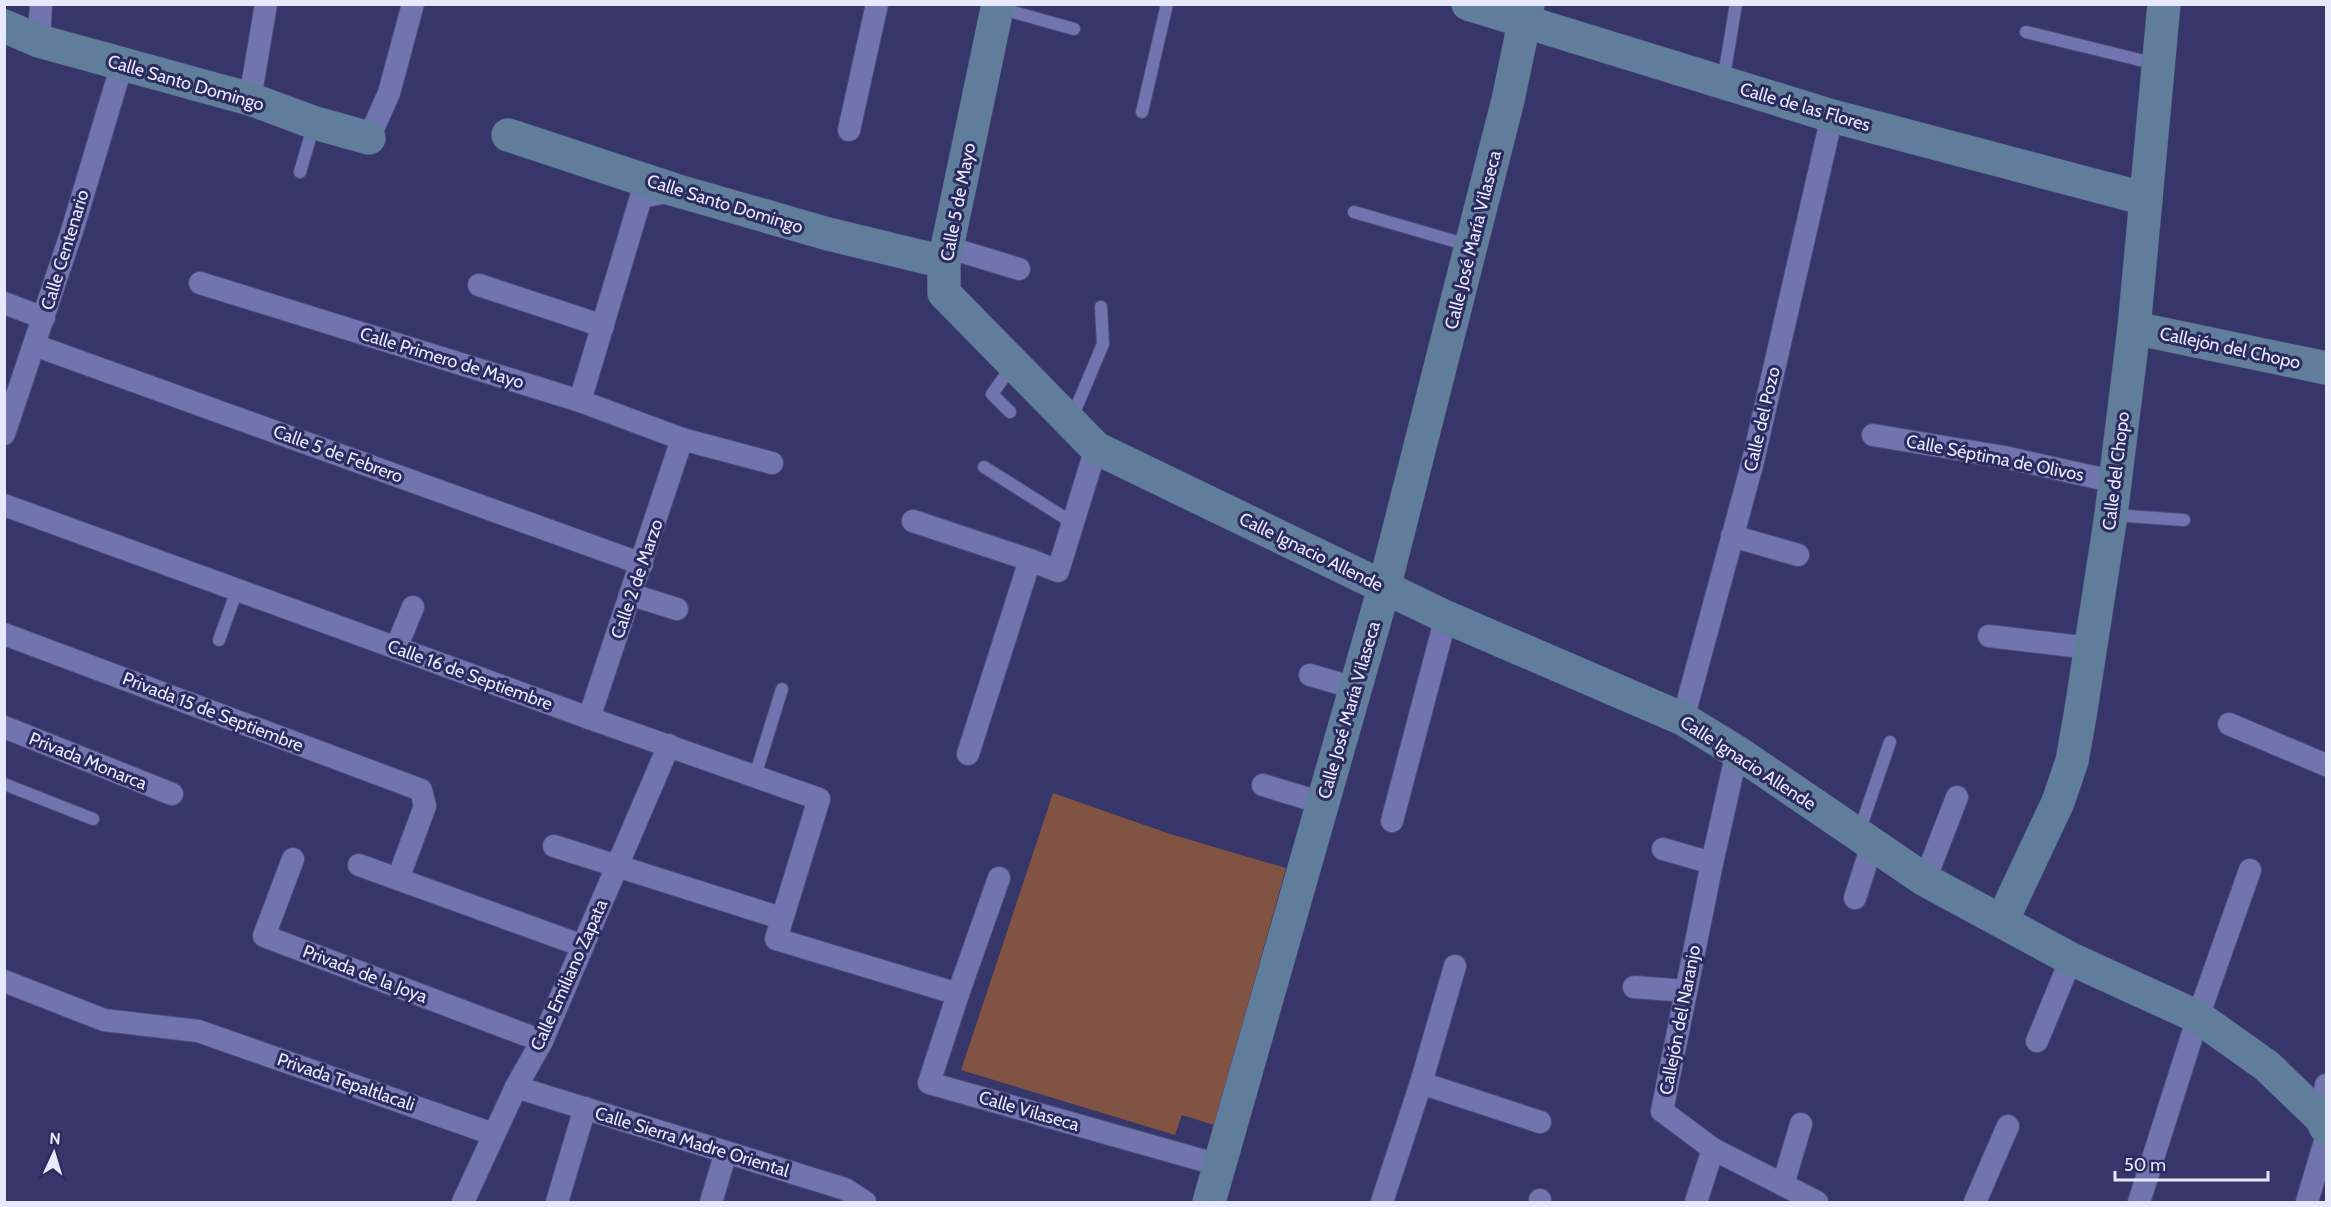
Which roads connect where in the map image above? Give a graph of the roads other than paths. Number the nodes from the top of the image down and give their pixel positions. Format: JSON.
{"nodes":[{"id":1,"x":41,"y":4,"type":"edge"},
{"id":2,"x":266,"y":4,"type":"edge"},
{"id":3,"x":413,"y":4,"type":"edge"},
{"id":4,"x":877,"y":4,"type":"edge"},
{"id":5,"x":1167,"y":4,"type":"edge"},
{"id":6,"x":1468,"y":4,"type":"edge"},
{"id":7,"x":1736,"y":4,"type":"edge"},
{"id":8,"x":2164,"y":4,"type":"edge"},
{"id":9,"x":998,"y":6,"type":"edge"},
{"id":10,"x":1526,"y":13,"type":"edge"},
{"id":11,"x":4,"y":26,"type":"edge"},
{"id":12,"x":1074,"y":29,"type":"dead end"},
{"id":13,"x":2026,"y":32,"type":"dead end"},
{"id":14,"x":39,"y":41,"type":"junction"},
{"id":15,"x":122,"y":64,"type":"junction"},
{"id":16,"x":2157,"y":64,"type":"junction"},
{"id":17,"x":1723,"y":83,"type":"junction"},
{"id":18,"x":250,"y":99,"type":"junction"},
{"id":19,"x":1142,"y":112,"type":"dead end"},
{"id":20,"x":1832,"y":116,"type":"junction"},
{"id":21,"x":315,"y":123,"type":"junction"},
{"id":22,"x":849,"y":130,"type":"dead end"},
{"id":23,"x":508,"y":135,"type":"dead end"},
{"id":24,"x":369,"y":138,"type":"joint"},
{"id":25,"x":300,"y":172,"type":"dead end"},
{"id":26,"x":675,"y":190,"type":"junction"},
{"id":27,"x":2146,"y":199,"type":"junction"},
{"id":28,"x":1354,"y":212,"type":"dead end"},
{"id":29,"x":1471,"y":246,"type":"junction"},
{"id":30,"x":946,"y":255,"type":"junction"},
{"id":31,"x":1019,"y":269,"type":"dead end"},
{"id":32,"x":200,"y":283,"type":"dead end"},
{"id":33,"x":479,"y":285,"type":"dead end"},
{"id":34,"x":4,"y":303,"type":"edge"},
{"id":35,"x":1101,"y":307,"type":"dead end"},
{"id":36,"x":44,"y":318,"type":"junction"},
{"id":37,"x":603,"y":326,"type":"junction"},
{"id":38,"x":2134,"y":328,"type":"junction"},
{"id":39,"x":34,"y":345,"type":"junction"},
{"id":40,"x":1014,"y":364,"type":"junction"},
{"id":41,"x":2326,"y":368,"type":"edge"},
{"id":42,"x":580,"y":400,"type":"junction"},
{"id":43,"x":1011,"y":412,"type":"dead end"},
{"id":44,"x":1070,"y":422,"type":"junction"},
{"id":45,"x":4,"y":434,"type":"edge"},
{"id":46,"x":1873,"y":435,"type":"dead end"},
{"id":47,"x":682,"y":439,"type":"junction"},
{"id":48,"x":1096,"y":447,"type":"junction"},
{"id":49,"x":772,"y":463,"type":"dead end"},
{"id":50,"x":984,"y":467,"type":"dead end"},
{"id":51,"x":2116,"y":482,"type":"junction"},
{"id":52,"x":4,"y":505,"type":"edge"},
{"id":53,"x":2111,"y":515,"type":"junction"},
{"id":54,"x":2184,"y":520,"type":"dead end"},
{"id":55,"x":914,"y":521,"type":"dead end"},
{"id":56,"x":1073,"y":523,"type":"junction"},
{"id":57,"x":1732,"y":536,"type":"junction"},
{"id":58,"x":1798,"y":555,"type":"dead end"},
{"id":59,"x":1030,"y":560,"type":"junction"},
{"id":60,"x":642,"y":564,"type":"junction"},
{"id":61,"x":1384,"y":588,"type":"junction"},
{"id":62,"x":237,"y":590,"type":"junction"},
{"id":63,"x":632,"y":595,"type":"junction"},
{"id":64,"x":412,"y":607,"type":"dead end"},
{"id":65,"x":677,"y":609,"type":"dead end"},
{"id":66,"x":1446,"y":617,"type":"junction"},
{"id":67,"x":4,"y":634,"type":"edge"},
{"id":68,"x":1989,"y":636,"type":"dead end"},
{"id":69,"x":219,"y":640,"type":"dead end"},
{"id":70,"x":396,"y":648,"type":"junction"},
{"id":71,"x":2090,"y":648,"type":"junction"},
{"id":72,"x":1310,"y":675,"type":"dead end"},
{"id":73,"x":1355,"y":688,"type":"junction"},
{"id":74,"x":782,"y":689,"type":"dead end"},
{"id":75,"x":589,"y":718,"type":"junction"},
{"id":76,"x":1683,"y":719,"type":"junction"},
{"id":77,"x":2229,"y":724,"type":"dead end"},
{"id":78,"x":4,"y":727,"type":"edge"},
{"id":79,"x":1890,"y":742,"type":"dead end"},
{"id":80,"x":669,"y":745,"type":"junction"},
{"id":81,"x":1737,"y":752,"type":"junction"},
{"id":82,"x":968,"y":754,"type":"dead end"},
{"id":83,"x":2326,"y":765,"type":"edge"},
{"id":84,"x":755,"y":776,"type":"junction"},
{"id":85,"x":4,"y":784,"type":"edge"},
{"id":86,"x":1263,"y":785,"type":"dead end"},
{"id":87,"x":172,"y":794,"type":"dead end"},
{"id":88,"x":1958,"y":797,"type":"dead end"},
{"id":89,"x":1323,"y":803,"type":"junction"},
{"id":90,"x":93,"y":819,"type":"dead end"},
{"id":91,"x":1392,"y":821,"type":"dead end"},
{"id":92,"x":1865,"y":841,"type":"junction"},
{"id":93,"x":554,"y":846,"type":"dead end"},
{"id":94,"x":1664,"y":849,"type":"dead end"},
{"id":95,"x":293,"y":858,"type":"dead end"},
{"id":96,"x":1712,"y":863,"type":"junction"},
{"id":97,"x":359,"y":865,"type":"dead end"},
{"id":98,"x":617,"y":865,"type":"junction"},
{"id":99,"x":2250,"y":870,"type":"dead end"},
{"id":100,"x":999,"y":878,"type":"dead end"},
{"id":101,"x":398,"y":879,"type":"junction"},
{"id":102,"x":1925,"y":880,"type":"junction"},
{"id":103,"x":1855,"y":898,"type":"dead end"},
{"id":104,"x":781,"y":918,"type":"junction"},
{"id":105,"x":2002,"y":921,"type":"junction"},
{"id":106,"x":583,"y":946,"type":"junction"},
{"id":107,"x":2071,"y":959,"type":"junction"},
{"id":108,"x":1455,"y":966,"type":"dead end"},
{"id":109,"x":4,"y":981,"type":"edge"},
{"id":110,"x":1634,"y":987,"type":"dead end"},
{"id":111,"x":1686,"y":991,"type":"junction"},
{"id":112,"x":958,"y":994,"type":"junction"},
{"id":113,"x":2198,"y":1017,"type":"junction"},
{"id":114,"x":542,"y":1041,"type":"junction"},
{"id":115,"x":2037,"y":1041,"type":"dead end"},
{"id":116,"x":1421,"y":1083,"type":"junction"},
{"id":117,"x":2326,"y":1085,"type":"edge"},
{"id":118,"x":516,"y":1087,"type":"junction"},
{"id":119,"x":585,"y":1108,"type":"junction"},
{"id":120,"x":1540,"y":1122,"type":"dead end"},
{"id":121,"x":1801,"y":1124,"type":"dead end"},
{"id":122,"x":2008,"y":1126,"type":"dead end"},
{"id":123,"x":2325,"y":1128,"type":"edge"},
{"id":124,"x":493,"y":1134,"type":"junction"},
{"id":125,"x":1713,"y":1149,"type":"junction"},
{"id":126,"x":726,"y":1152,"type":"junction"},
{"id":127,"x":1219,"y":1165,"type":"junction"},
{"id":128,"x":1783,"y":1185,"type":"junction"},
{"id":129,"x":464,"y":1203,"type":"edge"},
{"id":130,"x":557,"y":1203,"type":"edge"},
{"id":131,"x":711,"y":1203,"type":"edge"},
{"id":132,"x":865,"y":1203,"type":"edge"},
{"id":133,"x":1209,"y":1203,"type":"edge"},
{"id":134,"x":1382,"y":1203,"type":"edge"},
{"id":135,"x":1696,"y":1203,"type":"edge"},
{"id":136,"x":1817,"y":1203,"type":"edge"},
{"id":137,"x":1975,"y":1203,"type":"edge"},
{"id":138,"x":2139,"y":1203,"type":"edge"},
{"id":139,"x":2307,"y":1203,"type":"edge"}],
"edges":[{"from":1,"to":14,"type":"street"},
{"from":2,"to":18,"type":"street"},
{"from":3,"to":24,"type":"street"},
{"from":4,"to":22,"type":"street"},
{"from":5,"to":19,"type":"lane"},
{"from":6,"to":10,"type":"street","name":"Calle de las Flores"},
{"from":7,"to":17,"type":"lane"},
{"from":8,"to":16,"type":"street","name":"Calle del Chopo"},
{"from":9,"to":12,"type":"lane"},
{"from":9,"to":30,"type":"street","name":"Calle 5 de Mayo"},
{"from":10,"to":17,"type":"street","name":"Calle de las Flores"},
{"from":10,"to":29,"type":"street","name":"Calle José María Vilaseca"},
{"from":11,"to":14,"type":"street","name":"Calle Santo Domingo"},
{"from":13,"to":16,"type":"lane"},
{"from":14,"to":15,"type":"street","name":"Calle Santo Domingo"},
{"from":15,"to":18,"type":"street","name":"Calle Santo Domingo"},
{"from":15,"to":36,"type":"street","name":"Calle Centenario"},
{"from":16,"to":27,"type":"street","name":"Calle del Chopo"},
{"from":17,"to":20,"type":"street","name":"Calle de las Flores"},
{"from":18,"to":21,"type":"street","name":"Calle Santo Domingo"},
{"from":20,"to":27,"type":"street","name":"Calle de las Flores"},
{"from":20,"to":57,"type":"street","name":"Calle del Pozo"},
{"from":21,"to":24,"type":"street","name":"Calle Santo Domingo"},
{"from":21,"to":25,"type":"lane"},
{"from":23,"to":26,"type":"street","name":"Calle Santo Domingo"},
{"from":26,"to":30,"type":"street","name":"Calle Santo Domingo"},
{"from":26,"to":37,"type":"street"},
{"from":27,"to":38,"type":"street","name":"Calle del Chopo"},
{"from":28,"to":29,"type":"lane"},
{"from":29,"to":61,"type":"street","name":"Calle José María Vilaseca"},
{"from":30,"to":31,"type":"street"},
{"from":30,"to":40,"type":"street","name":"Calle 5 de Mayo"},
{"from":32,"to":42,"type":"street","name":"Calle Primero de Mayo"},
{"from":33,"to":37,"type":"street"},
{"from":34,"to":36,"type":"street"},
{"from":35,"to":44,"type":"lane"},
{"from":36,"to":39,"type":"street","name":"Calle Centenario"},
{"from":37,"to":42,"type":"street"},
{"from":38,"to":41,"type":"street","name":"Callejón del Chopo"},
{"from":38,"to":51,"type":"street","name":"Calle del Chopo"},
{"from":39,"to":45,"type":"street","name":"Calle Centenario"},
{"from":39,"to":60,"type":"street","name":"Calle 5 de Febrero"},
{"from":40,"to":43,"type":"lane"},
{"from":40,"to":44,"type":"street","name":"Calle 5 de Mayo"},
{"from":42,"to":47,"type":"street","name":"Calle Primero de Mayo"},
{"from":44,"to":48,"type":"street","name":"Calle 5 de Mayo"},
{"from":46,"to":51,"type":"street","name":"Calle Séptima de Olivos"},
{"from":47,"to":49,"type":"street","name":"Calle Primero de Mayo"},
{"from":47,"to":60,"type":"street","name":"Calle 2 de Marzo"},
{"from":48,"to":56,"type":"street"},
{"from":48,"to":61,"type":"street","name":"Calle Ignacio Allende"},
{"from":50,"to":56,"type":"lane"},
{"from":51,"to":53,"type":"street","name":"Calle del Chopo"},
{"from":52,"to":62,"type":"street","name":"Calle 16 de Septiembre"},
{"from":53,"to":54,"type":"lane"},
{"from":53,"to":71,"type":"street","name":"Calle del Chopo"},
{"from":55,"to":59,"type":"street"},
{"from":56,"to":59,"type":"street"},
{"from":57,"to":58,"type":"street"},
{"from":57,"to":76,"type":"street","name":"Calle del Pozo"},
{"from":59,"to":82,"type":"street"},
{"from":60,"to":63,"type":"street","name":"Calle 2 de Marzo"},
{"from":61,"to":66,"type":"street","name":"Calle Ignacio Allende"},
{"from":61,"to":73,"type":"street","name":"Calle José María Vilaseca"},
{"from":62,"to":69,"type":"lane"},
{"from":62,"to":70,"type":"street","name":"Calle 16 de Septiembre"},
{"from":63,"to":65,"type":"street"},
{"from":63,"to":75,"type":"street","name":"Calle 2 de Marzo"},
{"from":64,"to":70,"type":"street"},
{"from":66,"to":76,"type":"street","name":"Calle Ignacio Allende"},
{"from":66,"to":91,"type":"street"},
{"from":67,"to":101,"type":"street","name":"Privada 15 de Septiembre"},
{"from":68,"to":71,"type":"street"},
{"from":70,"to":75,"type":"street","name":"Calle 16 de Septiembre"},
{"from":71,"to":105,"type":"street","name":"Calle del Chopo"},
{"from":72,"to":73,"type":"street"},
{"from":73,"to":89,"type":"street","name":"Calle José María Vilaseca"},
{"from":74,"to":84,"type":"lane"},
{"from":75,"to":80,"type":"street","name":"Calle 16 de Septiembre"},
{"from":76,"to":81,"type":"street","name":"Calle Ignacio Allende"},
{"from":77,"to":83,"type":"street"},
{"from":78,"to":87,"type":"street","name":"Privada Monarca"},
{"from":79,"to":92,"type":"lane"},
{"from":80,"to":84,"type":"street","name":"Calle 16 de Septiembre"},
{"from":80,"to":98,"type":"street","name":"Calle Emiliano Zapata"},
{"from":81,"to":92,"type":"street","name":"Calle Ignacio Allende"},
{"from":81,"to":96,"type":"street","name":"Callejón del Naranjo"},
{"from":84,"to":104,"type":"street","name":"Calle 16 de Septiembre"},
{"from":85,"to":90,"type":"lane"},
{"from":86,"to":89,"type":"street"},
{"from":88,"to":102,"type":"street"},
{"from":89,"to":127,"type":"street","name":"Calle José María Vilaseca"},
{"from":92,"to":102,"type":"street","name":"Calle Ignacio Allende"},
{"from":92,"to":103,"type":"street"},
{"from":93,"to":98,"type":"street"},
{"from":94,"to":96,"type":"street"},
{"from":95,"to":114,"type":"street","name":"Privada de la Joya"},
{"from":96,"to":111,"type":"street","name":"Callejón del Naranjo"},
{"from":97,"to":101,"type":"street"},
{"from":98,"to":104,"type":"street"},
{"from":98,"to":106,"type":"street","name":"Calle Emiliano Zapata"},
{"from":99,"to":113,"type":"street"},
{"from":100,"to":112,"type":"street","name":"Calle Vilaseca"},
{"from":101,"to":106,"type":"street"},
{"from":102,"to":105,"type":"street","name":"Calle Ignacio Allende"},
{"from":104,"to":112,"type":"street"},
{"from":105,"to":107,"type":"street","name":"Calle Ignacio Allende"},
{"from":106,"to":114,"type":"street","name":"Calle Emiliano Zapata"},
{"from":107,"to":113,"type":"street","name":"Calle Ignacio Allende"},
{"from":107,"to":115,"type":"street"},
{"from":108,"to":116,"type":"street"},
{"from":109,"to":124,"type":"street","name":"Privada Tepaltlacali"},
{"from":110,"to":111,"type":"street"},
{"from":111,"to":125,"type":"street","name":"Callejón del Naranjo"},
{"from":112,"to":127,"type":"street","name":"Calle Vilaseca"},
{"from":113,"to":123,"type":"street","name":"Calle Ignacio Allende"},
{"from":113,"to":138,"type":"street"},
{"from":114,"to":118,"type":"street","name":"Calle Emiliano Zapata"},
{"from":116,"to":120,"type":"street"},
{"from":116,"to":134,"type":"street"},
{"from":117,"to":123,"type":"street"},
{"from":118,"to":119,"type":"street","name":"Calle Sierra Madre Oriental"},
{"from":118,"to":124,"type":"street","name":"Calle Emiliano Zapata"},
{"from":119,"to":126,"type":"street","name":"Calle Sierra Madre Oriental"},
{"from":119,"to":130,"type":"street"},
{"from":121,"to":128,"type":"street"},
{"from":122,"to":137,"type":"street"},
{"from":123,"to":139,"type":"street"},
{"from":124,"to":129,"type":"street","name":"Calle Emiliano Zapata"},
{"from":125,"to":128,"type":"street","name":"Callejón del Naranjo"},
{"from":125,"to":135,"type":"street"},
{"from":126,"to":131,"type":"street"},
{"from":126,"to":132,"type":"street","name":"Calle Sierra Madre Oriental"},
{"from":127,"to":133,"type":"street","name":"Calle José María Vilaseca"},
{"from":128,"to":136,"type":"street","name":"Callejón del Naranjo"}]}
